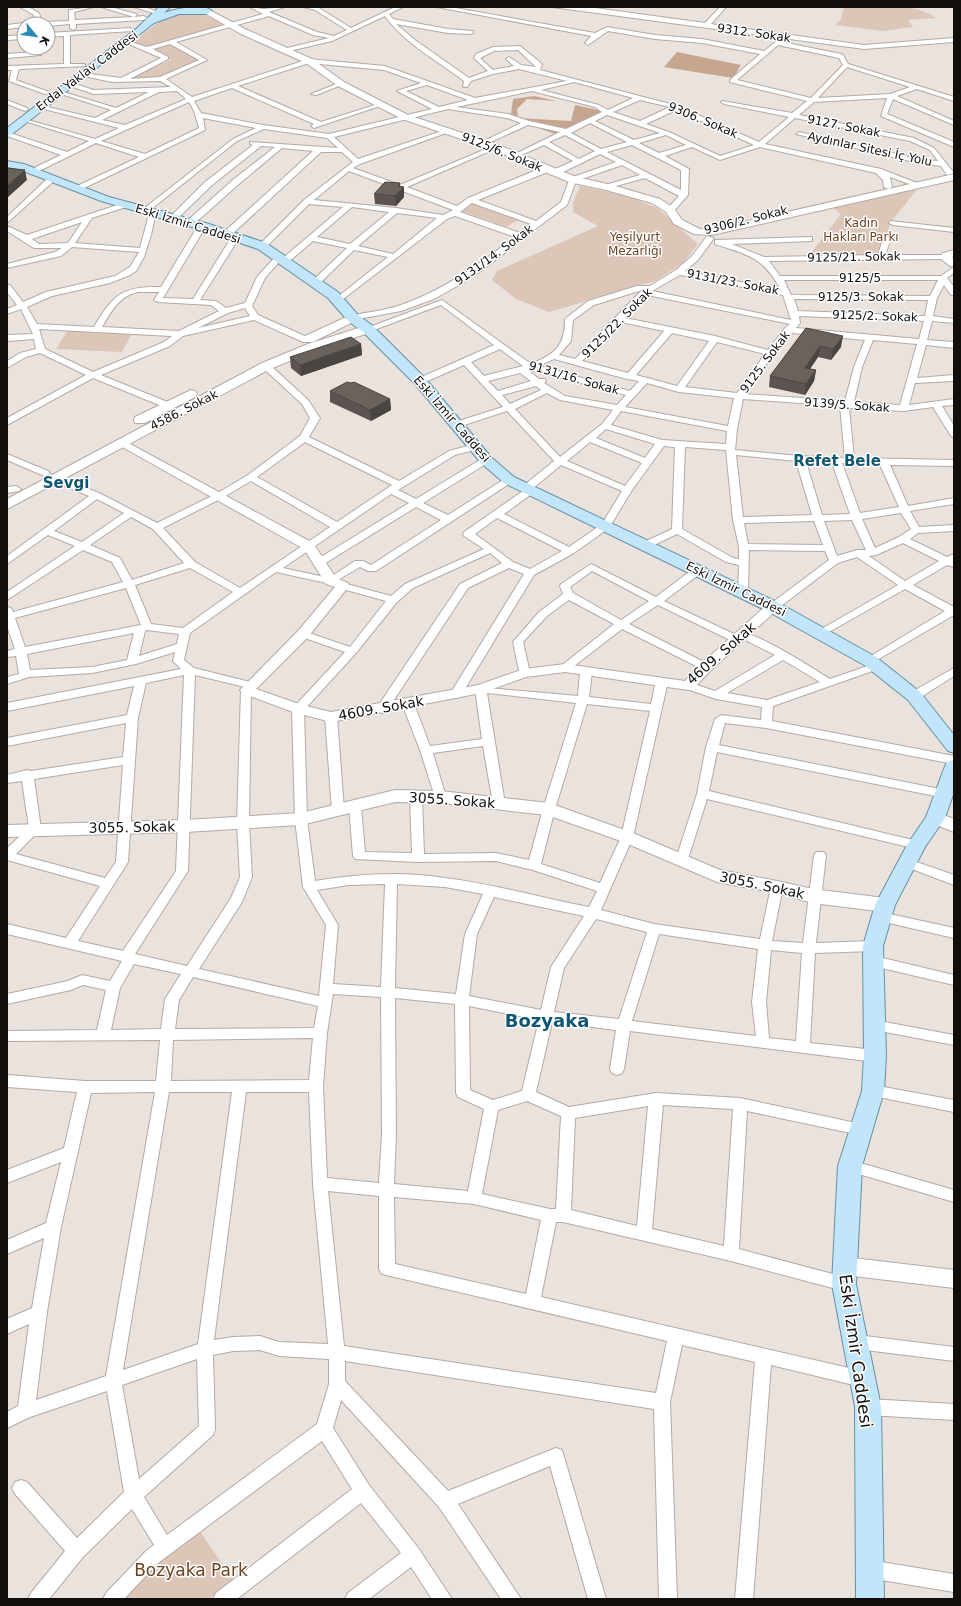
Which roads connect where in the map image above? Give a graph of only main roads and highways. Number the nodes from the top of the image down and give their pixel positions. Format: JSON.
{"nodes":[{"id":1,"x":165,"y":7,"type":"edge"},
{"id":2,"x":188,"y":7,"type":"edge"},
{"id":3,"x":155,"y":9,"type":"edge"},
{"id":4,"x":202,"y":9,"type":"edge"},
{"id":5,"x":147,"y":20,"type":"junction"},
{"id":6,"x":82,"y":70,"type":"junction"},
{"id":7,"x":24,"y":114,"type":"junction"},
{"id":8,"x":7,"y":123,"type":"edge"},
{"id":9,"x":7,"y":133,"type":"edge"},
{"id":10,"x":7,"y":158,"type":"edge"},
{"id":11,"x":7,"y":164,"type":"edge"},
{"id":12,"x":20,"y":166,"type":"junction"},
{"id":13,"x":953,"y":174,"type":"edge"},
{"id":14,"x":914,"y":183,"type":"junction"},
{"id":15,"x":698,"y":232,"type":"junction"},
{"id":16,"x":353,"y":318,"type":"junction"},
{"id":17,"x":368,"y":329,"type":"junction"},
{"id":18,"x":10,"y":491,"type":"edge"},
{"id":19,"x":7,"y":505,"type":"edge"},
{"id":20,"x":954,"y":747,"type":"edge"},
{"id":21,"x":954,"y":766,"type":"edge"},
{"id":22,"x":945,"y":822,"type":"edge"},
{"id":23,"x":7,"y":831,"type":"edge"},
{"id":24,"x":883,"y":911,"type":"junction"},
{"id":25,"x":870,"y":1599,"type":"edge"}],
"edges":[{"from":1,"to":5,"type":"main road","name":"Erdal Yaklav Caddesi"},
{"from":2,"to":4,"type":"main road","name":"9125/6. Sokak"},
{"from":3,"to":5,"type":"main road","name":"Erdal Yaklav Caddesi"},
{"from":4,"to":5,"type":"main road"},
{"from":4,"to":15,"type":"main road","name":"9125/6. Sokak"},
{"from":5,"to":6,"type":"main road","name":"Erdal Yaklav Caddesi"},
{"from":5,"to":6,"type":"main road","name":"Erdal Yaklav Caddesi"},
{"from":6,"to":7,"type":"main road","name":"Erdal Yaklav Caddesi"},
{"from":6,"to":7,"type":"main road","name":"Erdal Yaklav Caddesi"},
{"from":7,"to":8,"type":"main road","name":"Erdal Yaklav Caddesi"},
{"from":7,"to":9,"type":"main road","name":"Erdal Yaklav Caddesi"},
{"from":10,"to":12,"type":"main road","name":"Eski İzmir Caddesi"},
{"from":11,"to":12,"type":"main road","name":"Eski İzmir Caddesi"},
{"from":12,"to":16,"type":"main road","name":"Eski İzmir Caddesi"},
{"from":13,"to":14,"type":"main road","name":"9306/2. Sokak"},
{"from":14,"to":15,"type":"main road","name":"9306/2. Sokak"},
{"from":14,"to":15,"type":"main road","name":"9306/2. Sokak"},
{"from":16,"to":17,"type":"main road","name":"Eski İzmir Caddesi"},
{"from":16,"to":18,"type":"main road","name":"4586. Sokak"},
{"from":17,"to":19,"type":"main road","name":"4586. Sokak"},
{"from":17,"to":20,"type":"main road","name":"Eski İzmir Caddesi"},
{"from":21,"to":22,"type":"main road","name":"Eski İzmir Caddesi"},
{"from":22,"to":24,"type":"main road","name":"Eski İzmir Caddesi"},
{"from":23,"to":24,"type":"main road","name":"3055. Sokak"},
{"from":24,"to":25,"type":"main road","name":"Eski İzmir Caddesi"}]}
